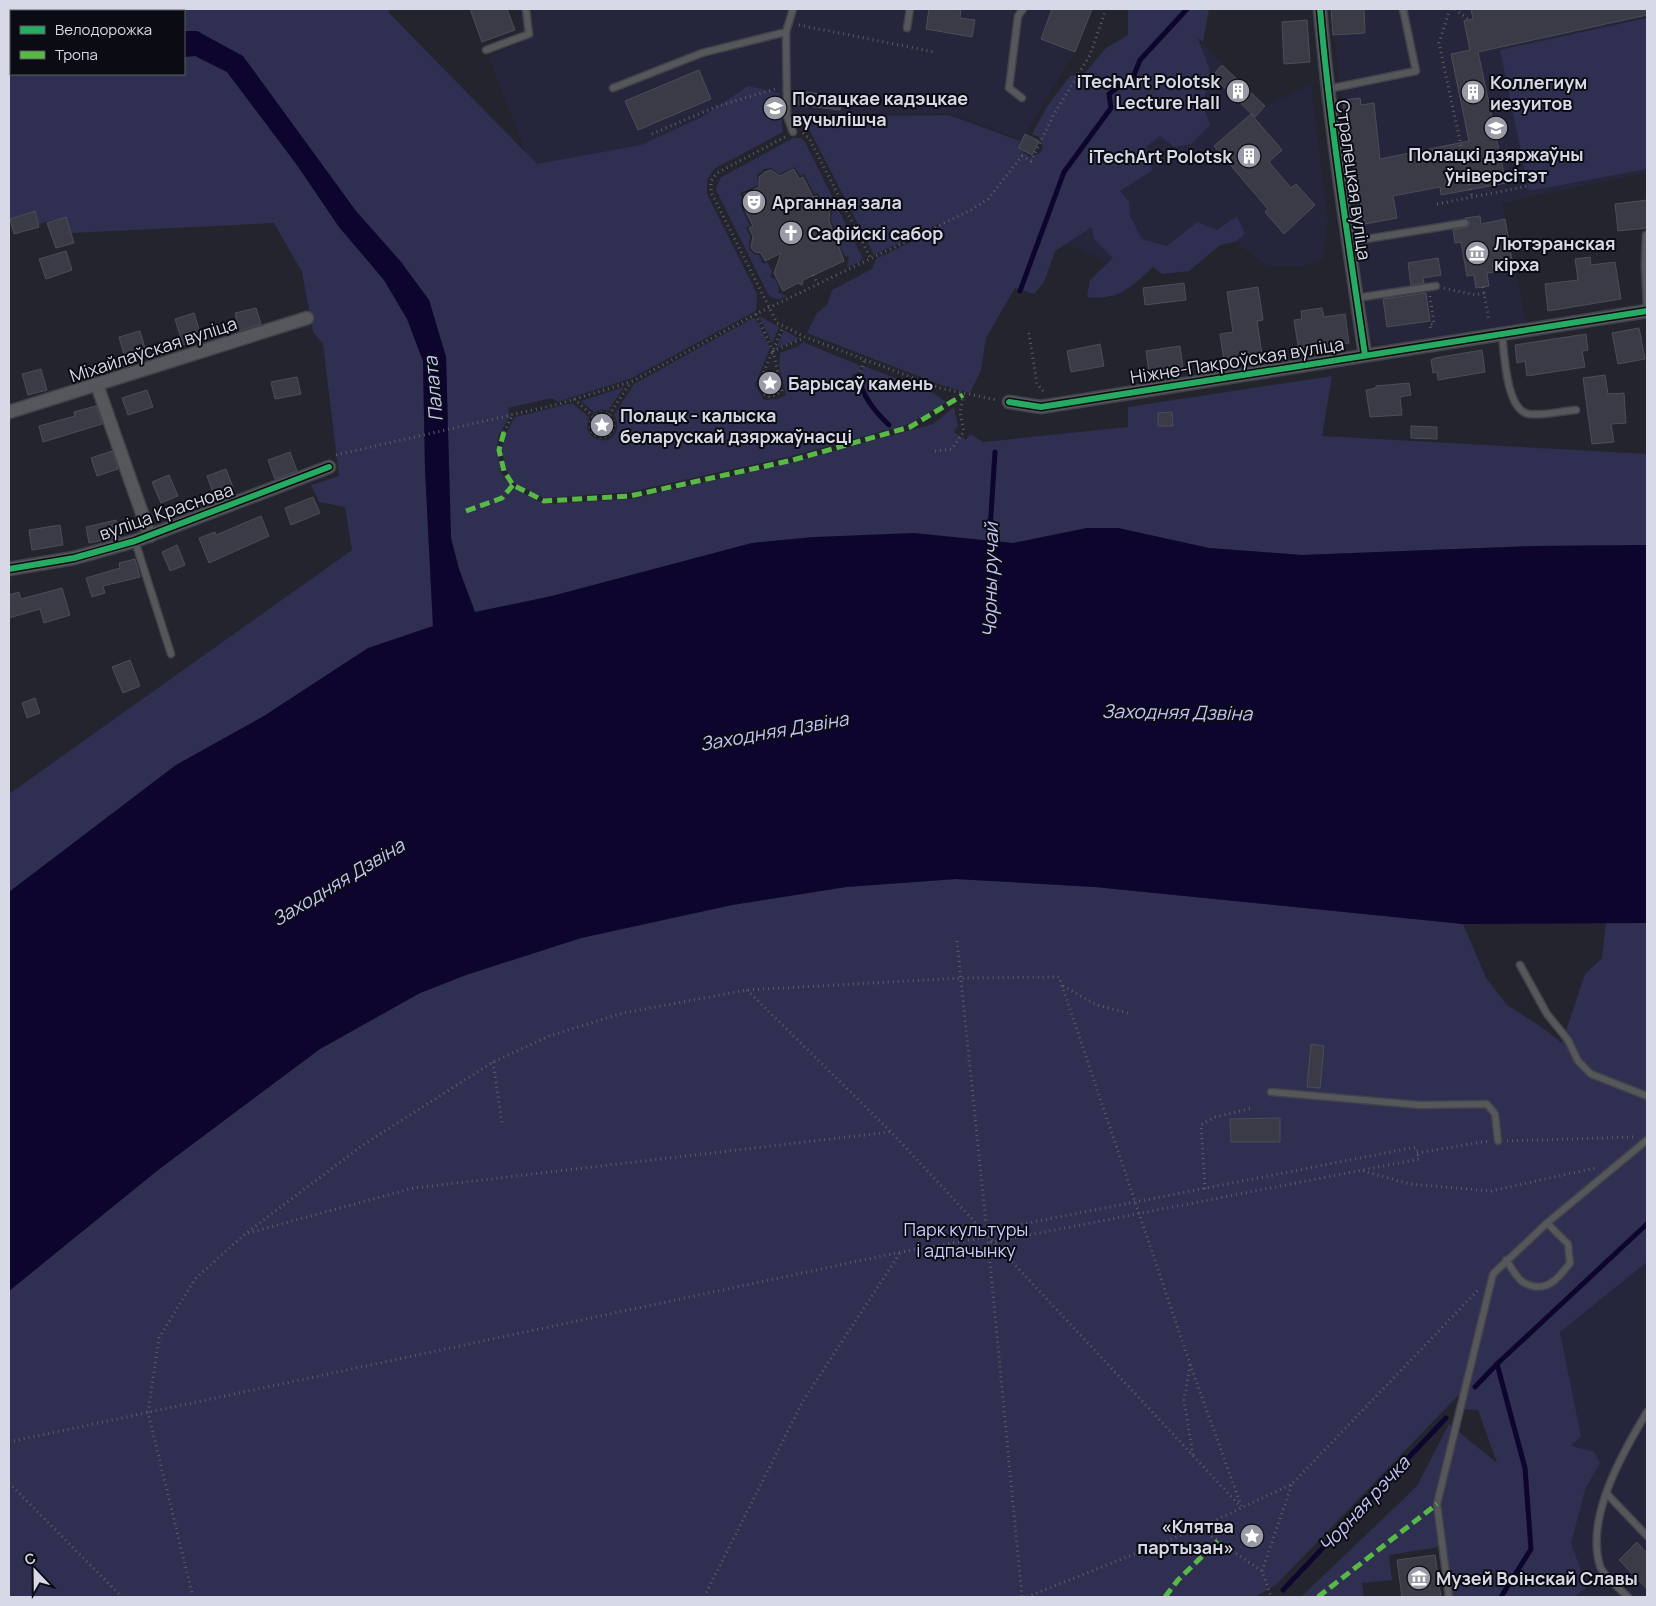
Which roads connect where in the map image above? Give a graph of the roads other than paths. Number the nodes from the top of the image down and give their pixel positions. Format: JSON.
{"nodes":[{"id":1,"x":526,"y":9,"type":"edge"},
{"id":2,"x":794,"y":9,"type":"edge"},
{"id":3,"x":910,"y":9,"type":"edge"},
{"id":4,"x":1023,"y":9,"type":"edge"},
{"id":5,"x":1320,"y":9,"type":"edge"},
{"id":6,"x":1403,"y":9,"type":"edge"},
{"id":7,"x":906,"y":28,"type":"dead end"},
{"id":8,"x":786,"y":32,"type":"junction"},
{"id":9,"x":486,"y":50,"type":"dead end"},
{"id":10,"x":613,"y":88,"type":"dead end"},
{"id":11,"x":1326,"y":90,"type":"junction"},
{"id":12,"x":1022,"y":98,"type":"dead end"},
{"id":13,"x":793,"y":132,"type":"road end"},
{"id":14,"x":1465,"y":223,"type":"dead end"},
{"id":15,"x":1646,"y":235,"type":"edge"},
{"id":16,"x":1347,"y":242,"type":"junction"},
{"id":17,"x":1436,"y":286,"type":"road end"},
{"id":18,"x":1356,"y":298,"type":"junction"},
{"id":19,"x":1647,"y":307,"type":"edge"},
{"id":20,"x":1647,"y":311,"type":"edge"},
{"id":21,"x":307,"y":318,"type":"dead end"},
{"id":22,"x":1502,"y":333,"type":"junction"},
{"id":23,"x":1365,"y":355,"type":"junction"},
{"id":24,"x":97,"y":385,"type":"junction"},
{"id":25,"x":1009,"y":402,"type":"road end"},
{"id":26,"x":1576,"y":410,"type":"dead end"},
{"id":27,"x":9,"y":412,"type":"edge"},
{"id":28,"x":328,"y":462,"type":"road end"},
{"id":29,"x":150,"y":536,"type":"junction"},
{"id":30,"x":135,"y":541,"type":"junction"},
{"id":31,"x":9,"y":569,"type":"edge"},
{"id":32,"x":171,"y":654,"type":"dead end"},
{"id":33,"x":1520,"y":966,"type":"dead end"},
{"id":34,"x":1271,"y":1092,"type":"dead end"},
{"id":35,"x":1647,"y":1096,"type":"edge"},
{"id":36,"x":1647,"y":1140,"type":"edge"},
{"id":37,"x":1498,"y":1141,"type":"road end"},
{"id":38,"x":1547,"y":1223,"type":"junction"},
{"id":39,"x":1506,"y":1260,"type":"junction"},
{"id":40,"x":1647,"y":1412,"type":"edge"},
{"id":41,"x":1607,"y":1494,"type":"junction"},
{"id":42,"x":1647,"y":1536,"type":"edge"},
{"id":43,"x":1449,"y":1597,"type":"edge"},
{"id":44,"x":1628,"y":1597,"type":"edge"}],
"edges":[{"from":1,"to":9,"type":"lane"},
{"from":2,"to":8,"type":"lane"},
{"from":3,"to":7,"type":"lane"},
{"from":4,"to":12,"type":"lane"},
{"from":5,"to":11,"type":"street","name":"Стралецкая вуліца"},
{"from":6,"to":11,"type":"lane"},
{"from":8,"to":10,"type":"lane"},
{"from":8,"to":13,"type":"lane"},
{"from":11,"to":16,"type":"street","name":"Стралецкая вуліца"},
{"from":14,"to":16,"type":"lane"},
{"from":15,"to":19,"type":"lane"},
{"from":16,"to":18,"type":"street","name":"Стралецкая вуліца"},
{"from":17,"to":18,"type":"lane"},
{"from":18,"to":23,"type":"street","name":"Стралецкая вуліца"},
{"from":20,"to":22,"type":"street","name":"Ніжне-Пакроўская вуліца"},
{"from":21,"to":24,"type":"street","name":"Міхайлаўская вуліца"},
{"from":22,"to":23,"type":"street","name":"Ніжне-Пакроўская вуліца"},
{"from":22,"to":26,"type":"lane"},
{"from":23,"to":25,"type":"street","name":"Ніжне-Пакроўская вуліца"},
{"from":24,"to":27,"type":"street","name":"Міхайлаўская вуліца"},
{"from":24,"to":29,"type":"street"},
{"from":28,"to":29,"type":"street","name":"вуліца Краснова"},
{"from":29,"to":30,"type":"street","name":"вуліца Краснова"},
{"from":30,"to":31,"type":"street","name":"вуліца Краснова"},
{"from":30,"to":32,"type":"lane"},
{"from":33,"to":35,"type":"lane"},
{"from":34,"to":37,"type":"lane"},
{"from":36,"to":38,"type":"lane"},
{"from":38,"to":39,"type":"lane"},
{"from":38,"to":39,"type":"lane"},
{"from":39,"to":43,"type":"lane"},
{"from":40,"to":41,"type":"lane"},
{"from":41,"to":42,"type":"lane"},
{"from":41,"to":44,"type":"lane"}]}
